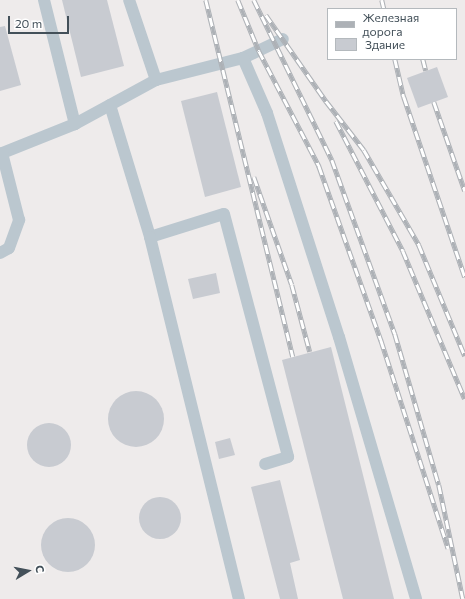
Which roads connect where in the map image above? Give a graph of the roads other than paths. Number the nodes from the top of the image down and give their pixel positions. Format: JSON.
{"nodes":[{"id":1,"x":44,"y":0,"type":"edge"},
{"id":2,"x":129,"y":0,"type":"edge"},
{"id":3,"x":283,"y":39,"type":"dead end"},
{"id":4,"x":243,"y":58,"type":"junction"},
{"id":5,"x":156,"y":80,"type":"junction"},
{"id":6,"x":110,"y":105,"type":"junction"},
{"id":7,"x":75,"y":124,"type":"junction"},
{"id":8,"x":1,"y":153,"type":"edge"},
{"id":9,"x":150,"y":238,"type":"junction"},
{"id":10,"x":0,"y":253,"type":"edge"},
{"id":11,"x":265,"y":464,"type":"dead end"},
{"id":12,"x":239,"y":599,"type":"edge"},
{"id":13,"x":416,"y":599,"type":"edge"}],
"edges":[{"from":1,"to":7,"type":"lane"},
{"from":2,"to":5,"type":"lane"},
{"from":3,"to":4,"type":"lane"},
{"from":4,"to":5,"type":"lane"},
{"from":4,"to":13,"type":"lane"},
{"from":5,"to":6,"type":"lane"},
{"from":6,"to":7,"type":"lane"},
{"from":6,"to":9,"type":"lane"},
{"from":7,"to":8,"type":"lane"},
{"from":8,"to":10,"type":"lane"},
{"from":9,"to":11,"type":"lane"},
{"from":9,"to":12,"type":"lane"}]}
